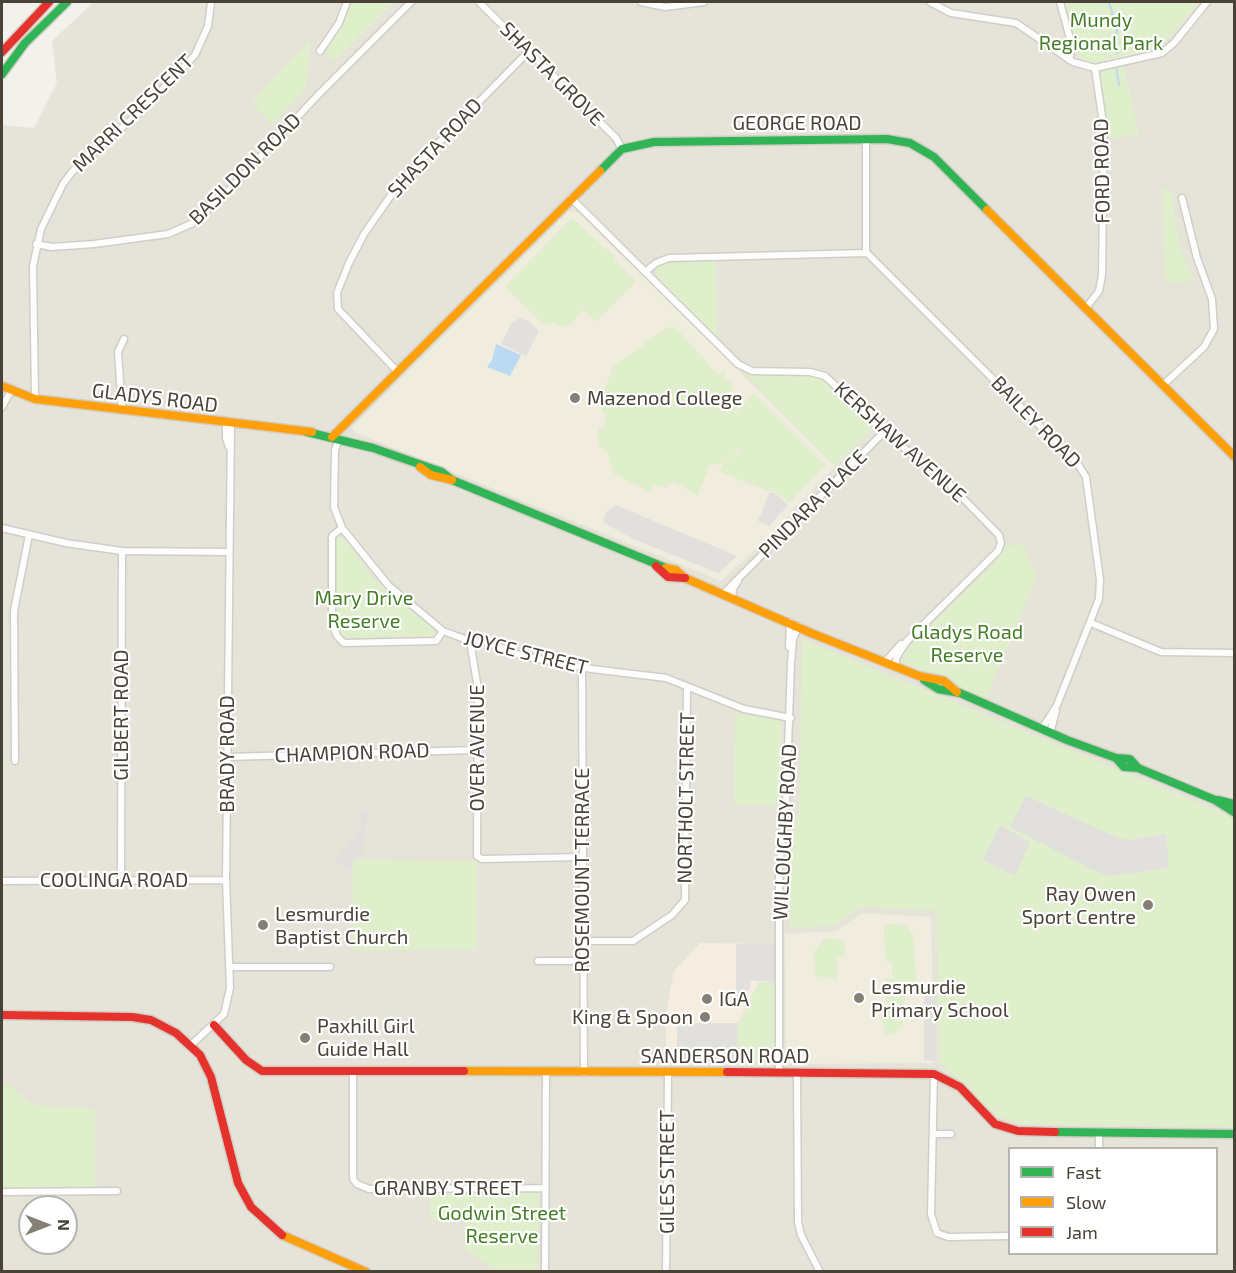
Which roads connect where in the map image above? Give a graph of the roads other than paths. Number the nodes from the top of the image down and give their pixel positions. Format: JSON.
{"nodes":[{"id":1,"x":49,"y":2,"type":"edge"},
{"id":2,"x":59,"y":2,"type":"edge"},
{"id":3,"x":67,"y":2,"type":"edge"},
{"id":4,"x":211,"y":2,"type":"edge"},
{"id":5,"x":347,"y":2,"type":"edge"},
{"id":6,"x":411,"y":2,"type":"edge"},
{"id":7,"x":479,"y":2,"type":"edge"},
{"id":8,"x":641,"y":2,"type":"edge"},
{"id":9,"x":704,"y":2,"type":"edge"},
{"id":10,"x":930,"y":2,"type":"edge"},
{"id":11,"x":1060,"y":2,"type":"edge"},
{"id":12,"x":1207,"y":2,"type":"edge"},
{"id":13,"x":47,"y":19,"type":"junction"},
{"id":14,"x":2,"y":51,"type":"edge"},
{"id":15,"x":320,"y":51,"type":"dead end"},
{"id":16,"x":529,"y":51,"type":"junction"},
{"id":17,"x":1069,"y":60,"type":"junction"},
{"id":18,"x":1095,"y":68,"type":"junction"},
{"id":19,"x":2,"y":74,"type":"edge"},
{"id":20,"x":866,"y":139,"type":"junction"},
{"id":21,"x":622,"y":149,"type":"junction"},
{"id":22,"x":571,"y":198,"type":"junction"},
{"id":23,"x":1182,"y":198,"type":"dead end"},
{"id":24,"x":36,"y":244,"type":"junction"},
{"id":25,"x":866,"y":252,"type":"junction"},
{"id":26,"x":645,"y":272,"type":"junction"},
{"id":27,"x":1086,"y":308,"type":"junction"},
{"id":28,"x":124,"y":339,"type":"dead end"},
{"id":29,"x":397,"y":371,"type":"junction"},
{"id":30,"x":1163,"y":385,"type":"junction"},
{"id":31,"x":2,"y":386,"type":"edge"},
{"id":32,"x":11,"y":391,"type":"junction"},
{"id":33,"x":35,"y":399,"type":"junction"},
{"id":34,"x":2,"y":407,"type":"edge"},
{"id":35,"x":122,"y":410,"type":"junction"},
{"id":36,"x":229,"y":424,"type":"junction"},
{"id":37,"x":884,"y":432,"type":"junction"},
{"id":38,"x":337,"y":436,"type":"junction"},
{"id":39,"x":1234,"y":456,"type":"edge"},
{"id":40,"x":2,"y":528,"type":"edge"},
{"id":41,"x":342,"y":528,"type":"junction"},
{"id":42,"x":29,"y":535,"type":"junction"},
{"id":43,"x":122,"y":551,"type":"junction"},
{"id":44,"x":228,"y":552,"type":"junction"},
{"id":45,"x":741,"y":575,"type":"junction"},
{"id":46,"x":723,"y":594,"type":"junction"},
{"id":47,"x":732,"y":598,"type":"junction"},
{"id":48,"x":790,"y":622,"type":"junction"},
{"id":49,"x":1090,"y":623,"type":"junction"},
{"id":50,"x":800,"y":626,"type":"junction"},
{"id":51,"x":443,"y":631,"type":"junction"},
{"id":52,"x":470,"y":640,"type":"junction"},
{"id":53,"x":907,"y":641,"type":"junction"},
{"id":54,"x":1234,"y":653,"type":"edge"},
{"id":55,"x":885,"y":662,"type":"junction"},
{"id":56,"x":791,"y":663,"type":"junction"},
{"id":57,"x":895,"y":666,"type":"junction"},
{"id":58,"x":582,"y":667,"type":"junction"},
{"id":59,"x":687,"y":687,"type":"junction"},
{"id":60,"x":791,"y":718,"type":"junction"},
{"id":61,"x":1046,"y":729,"type":"junction"},
{"id":62,"x":477,"y":750,"type":"junction"},
{"id":63,"x":227,"y":757,"type":"junction"},
{"id":64,"x":15,"y":762,"type":"dead end"},
{"id":65,"x":1215,"y":800,"type":"junction"},
{"id":66,"x":1234,"y":804,"type":"edge"},
{"id":67,"x":1234,"y":812,"type":"edge"},
{"id":68,"x":582,"y":857,"type":"junction"},
{"id":69,"x":121,"y":880,"type":"junction"},
{"id":70,"x":226,"y":880,"type":"junction"},
{"id":71,"x":2,"y":881,"type":"edge"},
{"id":72,"x":582,"y":941,"type":"junction"},
{"id":73,"x":538,"y":961,"type":"dead end"},
{"id":74,"x":582,"y":961,"type":"junction"},
{"id":75,"x":230,"y":967,"type":"junction"},
{"id":76,"x":330,"y":967,"type":"dead end"},
{"id":77,"x":2,"y":1015,"type":"edge"},
{"id":78,"x":214,"y":1025,"type":"junction"},
{"id":79,"x":191,"y":1045,"type":"junction"},
{"id":80,"x":353,"y":1072,"type":"junction"},
{"id":81,"x":546,"y":1072,"type":"junction"},
{"id":82,"x":584,"y":1073,"type":"junction"},
{"id":83,"x":668,"y":1073,"type":"junction"},
{"id":84,"x":779,"y":1073,"type":"junction"},
{"id":85,"x":797,"y":1073,"type":"junction"},
{"id":86,"x":934,"y":1074,"type":"junction"},
{"id":87,"x":1099,"y":1132,"type":"junction"},
{"id":88,"x":933,"y":1134,"type":"junction"},
{"id":89,"x":951,"y":1134,"type":"dead end"},
{"id":90,"x":1234,"y":1134,"type":"edge"},
{"id":91,"x":1099,"y":1147,"type":"edge"},
{"id":92,"x":545,"y":1188,"type":"junction"},
{"id":93,"x":117,"y":1191,"type":"dead end"},
{"id":94,"x":2,"y":1192,"type":"edge"},
{"id":95,"x":1008,"y":1236,"type":"edge"},
{"id":96,"x":366,"y":1272,"type":"edge"},
{"id":97,"x":545,"y":1272,"type":"edge"},
{"id":98,"x":666,"y":1272,"type":"edge"},
{"id":99,"x":820,"y":1272,"type":"edge"}],
"edges":[{"from":1,"to":14,"type":"street"},
{"from":2,"to":13,"type":"street"},
{"from":3,"to":13,"type":"street"},
{"from":4,"to":24,"type":"street","name":"MARRI CRESCENT"},
{"from":5,"to":15,"type":"street"},
{"from":6,"to":24,"type":"street","name":"BASILDON ROAD"},
{"from":7,"to":16,"type":"street","name":"SHASTA GROVE"},
{"from":8,"to":9,"type":"street"},
{"from":10,"to":17,"type":"street"},
{"from":11,"to":17,"type":"street"},
{"from":12,"to":18,"type":"street"},
{"from":13,"to":19,"type":"street"},
{"from":16,"to":21,"type":"street","name":"SHASTA GROVE"},
{"from":16,"to":29,"type":"street","name":"SHASTA ROAD"},
{"from":17,"to":18,"type":"street"},
{"from":18,"to":27,"type":"street","name":"FORD ROAD"},
{"from":20,"to":21,"type":"street","name":"GEORGE ROAD"},
{"from":20,"to":25,"type":"street"},
{"from":20,"to":27,"type":"street","name":"GEORGE ROAD"},
{"from":21,"to":22,"type":"street"},
{"from":22,"to":26,"type":"street","name":"KERSHAW AVENUE"},
{"from":22,"to":29,"type":"street"},
{"from":23,"to":30,"type":"street"},
{"from":24,"to":33,"type":"street","name":"MARRI CRESCENT"},
{"from":25,"to":26,"type":"street"},
{"from":25,"to":49,"type":"street","name":"BAILEY ROAD"},
{"from":26,"to":37,"type":"street","name":"KERSHAW AVENUE"},
{"from":27,"to":30,"type":"street","name":"GEORGE ROAD"},
{"from":28,"to":35,"type":"street"},
{"from":29,"to":38,"type":"street"},
{"from":30,"to":39,"type":"street","name":"GEORGE ROAD"},
{"from":31,"to":32,"type":"street","name":"GLADYS ROAD"},
{"from":32,"to":33,"type":"street","name":"GLADYS ROAD"},
{"from":32,"to":34,"type":"street"},
{"from":33,"to":35,"type":"street","name":"GLADYS ROAD"},
{"from":35,"to":36,"type":"street","name":"GLADYS ROAD"},
{"from":36,"to":38,"type":"street","name":"GLADYS ROAD"},
{"from":36,"to":44,"type":"street","name":"BRADY ROAD"},
{"from":37,"to":45,"type":"street","name":"PINDARA PLACE"},
{"from":37,"to":53,"type":"street","name":"KERSHAW AVENUE"},
{"from":38,"to":41,"type":"street","name":"JOYCE STREET"},
{"from":38,"to":46,"type":"street","name":"GLADYS ROAD"},
{"from":40,"to":42,"type":"street"},
{"from":41,"to":51,"type":"street","name":"JOYCE STREET"},
{"from":41,"to":51,"type":"street"},
{"from":42,"to":43,"type":"street"},
{"from":42,"to":64,"type":"street"},
{"from":43,"to":44,"type":"street"},
{"from":43,"to":69,"type":"street","name":"GILBERT ROAD"},
{"from":44,"to":63,"type":"street","name":"BRADY ROAD"},
{"from":45,"to":46,"type":"street","name":"PINDARA PLACE"},
{"from":45,"to":47,"type":"street","name":"PINDARA PLACE"},
{"from":46,"to":47,"type":"street","name":"GLADYS ROAD"},
{"from":47,"to":48,"type":"street","name":"GLADYS ROAD"},
{"from":48,"to":50,"type":"street","name":"GLADYS ROAD"},
{"from":48,"to":56,"type":"street","name":"WILLOUGHBY ROAD"},
{"from":49,"to":54,"type":"street"},
{"from":49,"to":61,"type":"street","name":"BAILEY ROAD"},
{"from":50,"to":55,"type":"street","name":"GLADYS ROAD"},
{"from":50,"to":56,"type":"street","name":"WILLOUGHBY ROAD"},
{"from":51,"to":52,"type":"street","name":"JOYCE STREET"},
{"from":52,"to":58,"type":"street","name":"JOYCE STREET"},
{"from":52,"to":62,"type":"street","name":"OVER AVENUE"},
{"from":53,"to":55,"type":"street","name":"KERSHAW AVENUE"},
{"from":53,"to":57,"type":"street","name":"KERSHAW AVENUE"},
{"from":55,"to":57,"type":"street","name":"GLADYS ROAD"},
{"from":56,"to":60,"type":"street","name":"WILLOUGHBY ROAD"},
{"from":57,"to":61,"type":"street","name":"GLADYS ROAD"},
{"from":58,"to":59,"type":"street","name":"JOYCE STREET"},
{"from":58,"to":68,"type":"street","name":"ROSEMOUNT TERRACE"},
{"from":59,"to":60,"type":"street","name":"JOYCE STREET"},
{"from":59,"to":72,"type":"street","name":"NORTHOLT STREET"},
{"from":60,"to":84,"type":"street","name":"WILLOUGHBY ROAD"},
{"from":61,"to":65,"type":"street","name":"GLADYS ROAD"},
{"from":62,"to":63,"type":"street","name":"CHAMPION ROAD"},
{"from":62,"to":68,"type":"street","name":"OVER AVENUE"},
{"from":63,"to":70,"type":"street","name":"BRADY ROAD"},
{"from":65,"to":66,"type":"street","name":"GLADYS ROAD"},
{"from":65,"to":67,"type":"street","name":"GLADYS ROAD"},
{"from":68,"to":72,"type":"street","name":"ROSEMOUNT TERRACE"},
{"from":69,"to":70,"type":"street","name":"COOLINGA ROAD"},
{"from":69,"to":71,"type":"street","name":"COOLINGA ROAD"},
{"from":70,"to":75,"type":"street","name":"BRADY ROAD"},
{"from":72,"to":74,"type":"street","name":"ROSEMOUNT TERRACE"},
{"from":73,"to":74,"type":"street"},
{"from":74,"to":82,"type":"street","name":"ROSEMOUNT TERRACE"},
{"from":75,"to":76,"type":"street"},
{"from":75,"to":78,"type":"street","name":"BRADY ROAD"},
{"from":77,"to":79,"type":"street"},
{"from":78,"to":79,"type":"street","name":"BRADY ROAD"},
{"from":78,"to":80,"type":"street","name":"SANDERSON ROAD"},
{"from":79,"to":96,"type":"street"},
{"from":80,"to":81,"type":"street","name":"SANDERSON ROAD"},
{"from":80,"to":92,"type":"street","name":"GRANBY STREET"},
{"from":81,"to":82,"type":"street","name":"SANDERSON ROAD"},
{"from":81,"to":92,"type":"street"},
{"from":82,"to":83,"type":"street","name":"SANDERSON ROAD"},
{"from":83,"to":84,"type":"street","name":"SANDERSON ROAD"},
{"from":83,"to":98,"type":"street","name":"GILES STREET"},
{"from":84,"to":85,"type":"street","name":"SANDERSON ROAD"},
{"from":85,"to":86,"type":"street","name":"SANDERSON ROAD"},
{"from":85,"to":99,"type":"street"},
{"from":86,"to":87,"type":"street","name":"SANDERSON ROAD"},
{"from":86,"to":88,"type":"street"},
{"from":87,"to":90,"type":"street","name":"SANDERSON ROAD"},
{"from":87,"to":91,"type":"street"},
{"from":88,"to":89,"type":"street"},
{"from":88,"to":95,"type":"street"},
{"from":92,"to":97,"type":"street"},
{"from":93,"to":94,"type":"street"}]}
